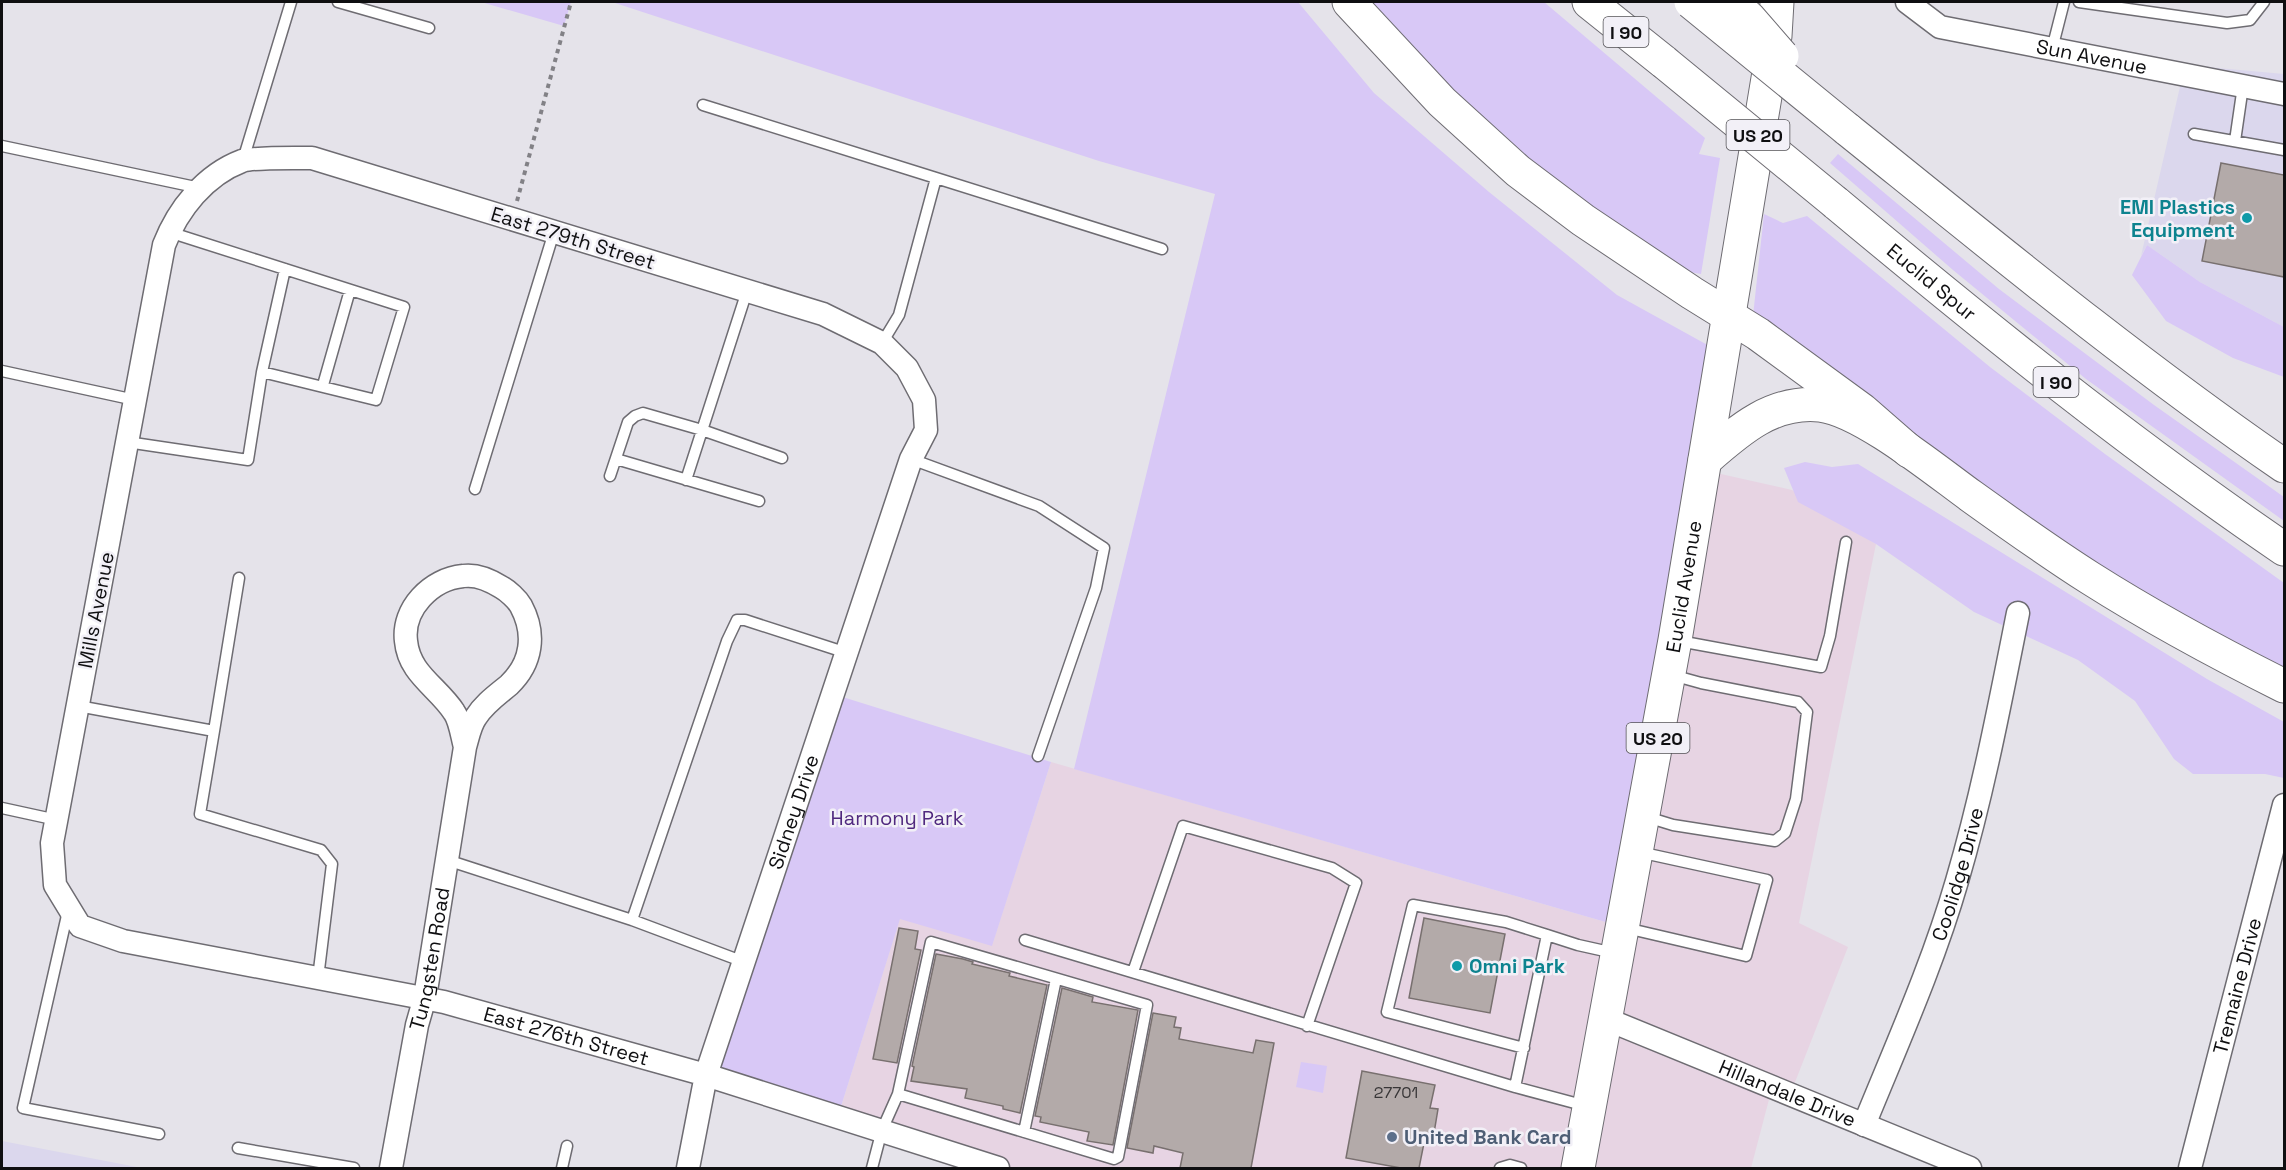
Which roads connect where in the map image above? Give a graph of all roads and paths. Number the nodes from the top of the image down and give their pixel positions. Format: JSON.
{"nodes":[{"id":1,"x":291,"y":2,"type":"edge"},
{"id":2,"x":338,"y":2,"type":"edge"},
{"id":3,"x":571,"y":2,"type":"edge"},
{"id":4,"x":1349,"y":2,"type":"edge"},
{"id":5,"x":1589,"y":2,"type":"edge"},
{"id":6,"x":1691,"y":2,"type":"edge"},
{"id":7,"x":1731,"y":2,"type":"edge"},
{"id":8,"x":1777,"y":2,"type":"edge"},
{"id":9,"x":1907,"y":2,"type":"edge"},
{"id":10,"x":2064,"y":2,"type":"edge"},
{"id":11,"x":2079,"y":2,"type":"edge"},
{"id":12,"x":2264,"y":2,"type":"edge"},
{"id":13,"x":429,"y":28,"type":"dead end"},
{"id":14,"x":2052,"y":49,"type":"junction"},
{"id":15,"x":2242,"y":86,"type":"junction"},
{"id":16,"x":2284,"y":94,"type":"edge"},
{"id":17,"x":703,"y":105,"type":"dead end"},
{"id":18,"x":1847,"y":129,"type":"junction"},
{"id":19,"x":2194,"y":134,"type":"dead end"},
{"id":20,"x":2235,"y":141,"type":"junction"},
{"id":21,"x":2,"y":146,"type":"edge"},
{"id":22,"x":2284,"y":150,"type":"edge"},
{"id":23,"x":243,"y":160,"type":"junction"},
{"id":24,"x":936,"y":177,"type":"junction"},
{"id":25,"x":201,"y":188,"type":"junction"},
{"id":26,"x":512,"y":219,"type":"junction"},
{"id":27,"x":554,"y":232,"type":"junction"},
{"id":28,"x":167,"y":238,"type":"junction"},
{"id":29,"x":1162,"y":249,"type":"dead end"},
{"id":30,"x":285,"y":269,"type":"junction"},
{"id":31,"x":350,"y":290,"type":"junction"},
{"id":32,"x":747,"y":291,"type":"junction"},
{"id":33,"x":1727,"y":314,"type":"junction"},
{"id":34,"x":882,"y":343,"type":"junction"},
{"id":35,"x":2,"y":371,"type":"edge"},
{"id":36,"x":262,"y":372,"type":"junction"},
{"id":37,"x":323,"y":385,"type":"junction"},
{"id":38,"x":135,"y":400,"type":"junction"},
{"id":39,"x":702,"y":430,"type":"junction"},
{"id":40,"x":127,"y":442,"type":"junction"},
{"id":41,"x":1909,"y":450,"type":"junction"},
{"id":42,"x":782,"y":458,"type":"dead end"},
{"id":43,"x":616,"y":459,"type":"junction"},
{"id":44,"x":911,"y":459,"type":"junction"},
{"id":45,"x":1705,"y":460,"type":"junction"},
{"id":46,"x":2284,"y":466,"type":"edge"},
{"id":47,"x":610,"y":476,"type":"dead end"},
{"id":48,"x":686,"y":480,"type":"junction"},
{"id":49,"x":475,"y":489,"type":"dead end"},
{"id":50,"x":759,"y":501,"type":"dead end"},
{"id":51,"x":1846,"y":542,"type":"dead end"},
{"id":52,"x":2284,"y":549,"type":"edge"},
{"id":53,"x":239,"y":578,"type":"dead end"},
{"id":54,"x":2018,"y":613,"type":"dead end"},
{"id":55,"x":1676,"y":640,"type":"junction"},
{"id":56,"x":847,"y":653,"type":"junction"},
{"id":57,"x":1669,"y":674,"type":"junction"},
{"id":58,"x":2284,"y":686,"type":"edge"},
{"id":59,"x":78,"y":706,"type":"junction"},
{"id":60,"x":214,"y":731,"type":"junction"},
{"id":61,"x":465,"y":747,"type":"junction"},
{"id":62,"x":1038,"y":756,"type":"dead end"},
{"id":63,"x":2284,"y":805,"type":"edge"},
{"id":64,"x":2,"y":808,"type":"edge"},
{"id":65,"x":1643,"y":816,"type":"junction"},
{"id":66,"x":57,"y":820,"type":"junction"},
{"id":67,"x":1637,"y":852,"type":"junction"},
{"id":68,"x":447,"y":860,"type":"junction"},
{"id":69,"x":69,"y":908,"type":"junction"},
{"id":70,"x":632,"y":920,"type":"junction"},
{"id":71,"x":1547,"y":934,"type":"junction"},
{"id":72,"x":1025,"y":940,"type":"dead end"},
{"id":73,"x":1621,"y":940,"type":"junction"},
{"id":74,"x":123,"y":941,"type":"joint"},
{"id":75,"x":744,"y":962,"type":"junction"},
{"id":76,"x":1133,"y":972,"type":"junction"},
{"id":77,"x":318,"y":978,"type":"junction"},
{"id":78,"x":1056,"y":979,"type":"junction"},
{"id":79,"x":425,"y":997,"type":"junction"},
{"id":80,"x":1606,"y":1019,"type":"junction"},
{"id":81,"x":1307,"y":1026,"type":"junction"},
{"id":82,"x":1524,"y":1048,"type":"junction"},
{"id":83,"x":706,"y":1075,"type":"junction"},
{"id":84,"x":1515,"y":1087,"type":"junction"},
{"id":85,"x":898,"y":1094,"type":"junction"},
{"id":86,"x":1589,"y":1107,"type":"junction"},
{"id":87,"x":1864,"y":1125,"type":"junction"},
{"id":88,"x":882,"y":1130,"type":"junction"},
{"id":89,"x":1024,"y":1132,"type":"junction"},
{"id":90,"x":159,"y":1134,"type":"dead end"},
{"id":91,"x":567,"y":1146,"type":"dead end"},
{"id":92,"x":238,"y":1148,"type":"dead end"},
{"id":93,"x":354,"y":1168,"type":"edge"},
{"id":94,"x":391,"y":1168,"type":"edge"},
{"id":95,"x":562,"y":1168,"type":"edge"},
{"id":96,"x":688,"y":1168,"type":"edge"},
{"id":97,"x":872,"y":1168,"type":"edge"},
{"id":98,"x":999,"y":1168,"type":"edge"},
{"id":99,"x":1500,"y":1168,"type":"edge"},
{"id":100,"x":1521,"y":1168,"type":"edge"},
{"id":101,"x":1578,"y":1168,"type":"edge"},
{"id":102,"x":1970,"y":1168,"type":"edge"},
{"id":103,"x":2190,"y":1168,"type":"edge"}],
"edges":[{"from":1,"to":23,"type":"lane"},
{"from":2,"to":13,"type":"lane"},
{"from":3,"to":26,"type":"path"},
{"from":4,"to":33,"type":"main road"},
{"from":5,"to":52,"type":"main road","name":"Euclid Spur","number":"I 90","bridge":true},
{"from":6,"to":18,"type":"main road","bridge":true},
{"from":7,"to":18,"type":"main road","bridge":true},
{"from":8,"to":33,"type":"main road","name":"Euclid Avenue","number":"US 20"},
{"from":9,"to":14,"type":"street","name":"Sun Avenue"},
{"from":10,"to":14,"type":"lane"},
{"from":11,"to":12,"type":"lane"},
{"from":14,"to":15,"type":"street","name":"Sun Avenue"},
{"from":15,"to":16,"type":"street","name":"Sun Avenue"},
{"from":15,"to":20,"type":"lane"},
{"from":17,"to":24,"type":"lane"},
{"from":18,"to":46,"type":"main road"},
{"from":19,"to":20,"type":"lane"},
{"from":20,"to":22,"type":"lane"},
{"from":21,"to":25,"type":"lane"},
{"from":23,"to":25,"type":"street","name":"East 279th Street"},
{"from":23,"to":26,"type":"street","name":"East 279th Street"},
{"from":24,"to":29,"type":"lane"},
{"from":24,"to":34,"type":"lane"},
{"from":25,"to":28,"type":"street","name":"East 279th Street"},
{"from":26,"to":27,"type":"street","name":"East 279th Street"},
{"from":27,"to":32,"type":"street","name":"East 279th Street"},
{"from":27,"to":49,"type":"lane"},
{"from":28,"to":30,"type":"lane"},
{"from":28,"to":38,"type":"street","name":"Mills Avenue"},
{"from":30,"to":31,"type":"lane"},
{"from":30,"to":36,"type":"lane"},
{"from":31,"to":37,"type":"lane"},
{"from":31,"to":37,"type":"lane"},
{"from":32,"to":34,"type":"street","name":"East 279th Street"},
{"from":32,"to":39,"type":"lane"},
{"from":33,"to":41,"type":"main road"},
{"from":33,"to":45,"type":"main road","name":"Euclid Avenue","number":"US 20"},
{"from":34,"to":44,"type":"street","name":"East 279th Street"},
{"from":35,"to":38,"type":"lane"},
{"from":36,"to":37,"type":"lane"},
{"from":36,"to":40,"type":"lane"},
{"from":38,"to":40,"type":"street","name":"Mills Avenue"},
{"from":39,"to":42,"type":"lane"},
{"from":39,"to":43,"type":"lane"},
{"from":39,"to":48,"type":"lane"},
{"from":40,"to":59,"type":"street","name":"Mills Avenue"},
{"from":41,"to":45,"type":"main road"},
{"from":41,"to":58,"type":"main road"},
{"from":43,"to":47,"type":"lane"},
{"from":43,"to":48,"type":"lane"},
{"from":44,"to":56,"type":"street","name":"Sidney Drive"},
{"from":44,"to":62,"type":"lane"},
{"from":45,"to":55,"type":"main road","name":"Euclid Avenue","number":"US 20"},
{"from":48,"to":50,"type":"lane"},
{"from":51,"to":55,"type":"lane"},
{"from":53,"to":60,"type":"lane"},
{"from":54,"to":87,"type":"street","name":"Coolidge Drive"},
{"from":55,"to":57,"type":"main road","name":"Euclid Avenue","number":"US 20"},
{"from":56,"to":70,"type":"lane"},
{"from":56,"to":75,"type":"street","name":"Sidney Drive"},
{"from":57,"to":65,"type":"main road","name":"Euclid Avenue","number":"US 20"},
{"from":57,"to":65,"type":"lane"},
{"from":59,"to":60,"type":"lane"},
{"from":59,"to":66,"type":"street","name":"Mills Avenue"},
{"from":60,"to":77,"type":"lane"},
{"from":61,"to":61,"type":"street","name":"Tungsten Road"},
{"from":61,"to":68,"type":"street","name":"Tungsten Road"},
{"from":63,"to":103,"type":"street","name":"Tremaine Drive"},
{"from":64,"to":66,"type":"lane"},
{"from":65,"to":67,"type":"main road","name":"Euclid Avenue","number":"US 20"},
{"from":66,"to":69,"type":"street","name":"Mills Avenue"},
{"from":67,"to":73,"type":"main road","name":"Euclid Avenue","number":"US 20"},
{"from":67,"to":73,"type":"lane"},
{"from":68,"to":70,"type":"lane"},
{"from":68,"to":79,"type":"street","name":"Tungsten Road"},
{"from":69,"to":74,"type":"street","name":"Mills Avenue"},
{"from":69,"to":90,"type":"lane"},
{"from":70,"to":75,"type":"lane"},
{"from":71,"to":73,"type":"lane"},
{"from":71,"to":82,"type":"lane"},
{"from":71,"to":82,"type":"lane"},
{"from":72,"to":76,"type":"lane"},
{"from":73,"to":80,"type":"main road","name":"Euclid Avenue","number":"US 20"},
{"from":74,"to":77,"type":"street","name":"East 276th Street"},
{"from":75,"to":83,"type":"street","name":"Sidney Drive"},
{"from":76,"to":81,"type":"lane"},
{"from":76,"to":81,"type":"lane"},
{"from":77,"to":79,"type":"street","name":"East 276th Street"},
{"from":78,"to":85,"type":"lane"},
{"from":78,"to":89,"type":"lane"},
{"from":78,"to":89,"type":"lane"},
{"from":79,"to":83,"type":"street","name":"East 276th Street"},
{"from":79,"to":94,"type":"street","name":"Tungsten Road"},
{"from":80,"to":86,"type":"main road","name":"Euclid Avenue","number":"US 20"},
{"from":80,"to":87,"type":"street","name":"Hillandale Drive"},
{"from":81,"to":84,"type":"lane"},
{"from":82,"to":84,"type":"lane"},
{"from":83,"to":88,"type":"street","name":"East 276th Street"},
{"from":83,"to":96,"type":"street","name":"Sidney Drive"},
{"from":84,"to":86,"type":"lane"},
{"from":85,"to":88,"type":"lane"},
{"from":85,"to":89,"type":"lane"},
{"from":86,"to":101,"type":"main road","name":"Euclid Avenue","number":"US 20"},
{"from":87,"to":102,"type":"street","name":"Hillandale Drive"},
{"from":88,"to":97,"type":"lane"},
{"from":88,"to":98,"type":"street","name":"East 276th Street"},
{"from":91,"to":95,"type":"lane"},
{"from":92,"to":93,"type":"lane"},
{"from":99,"to":100,"type":"lane"}]}
